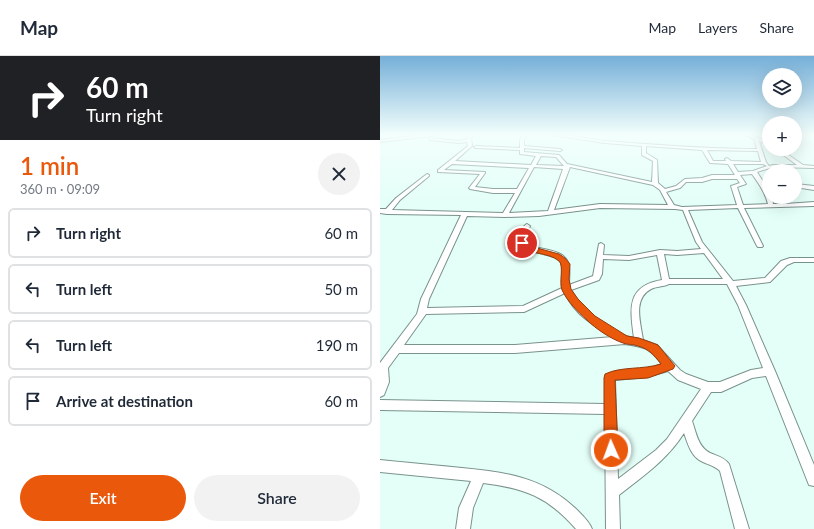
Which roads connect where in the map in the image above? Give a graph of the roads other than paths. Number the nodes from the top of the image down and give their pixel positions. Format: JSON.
{"nodes":[{"id":1,"x":457,"y":157,"type":"edge"},
{"id":2,"x":470,"y":157,"type":"edge"},
{"id":3,"x":538,"y":157,"type":"edge"},
{"id":4,"x":558,"y":157,"type":"edge"},
{"id":5,"x":650,"y":157,"type":"edge"},
{"id":6,"x":709,"y":157,"type":"edge"},
{"id":7,"x":726,"y":157,"type":"edge"},
{"id":8,"x":789,"y":157,"type":"edge"},
{"id":9,"x":450,"y":162,"type":"junction"},
{"id":10,"x":465,"y":162,"type":"junction"},
{"id":11,"x":728,"y":162,"type":"junction"},
{"id":12,"x":798,"y":164,"type":"edge"},
{"id":13,"x":762,"y":165,"type":"edge"},
{"id":14,"x":567,"y":166,"type":"junction"},
{"id":15,"x":802,"y":166,"type":"edge"},
{"id":16,"x":532,"y":167,"type":"junction"},
{"id":17,"x":762,"y":167,"type":"edge"},
{"id":18,"x":814,"y":167,"type":"edge"},
{"id":19,"x":754,"y":172,"type":"junction"},
{"id":20,"x":738,"y":175,"type":"junction"},
{"id":21,"x":426,"y":176,"type":"dead end"},
{"id":22,"x":654,"y":184,"type":"junction"},
{"id":23,"x":762,"y":184,"type":"edge"},
{"id":24,"x":802,"y":187,"type":"edge"},
{"id":25,"x":814,"y":188,"type":"edge"},
{"id":26,"x":664,"y":191,"type":"junction"},
{"id":27,"x":518,"y":192,"type":"junction"},
{"id":28,"x":814,"y":204,"type":"edge"},
{"id":29,"x":770,"y":205,"type":"joint"},
{"id":30,"x":672,"y":207,"type":"junction"},
{"id":31,"x":683,"y":208,"type":"junction"},
{"id":32,"x":741,"y":208,"type":"junction"},
{"id":33,"x":380,"y":211,"type":"edge"},
{"id":34,"x":387,"y":212,"type":"junction"},
{"id":35,"x":465,"y":213,"type":"junction"},
{"id":36,"x":550,"y":213,"type":"junction"},
{"id":37,"x":505,"y":214,"type":"junction"},
{"id":38,"x":527,"y":226,"type":"dead end"},
{"id":39,"x":601,"y":245,"type":"dead end"},
{"id":40,"x":760,"y":246,"type":"dead end"},
{"id":41,"x":706,"y":251,"type":"junction"},
{"id":42,"x":660,"y":252,"type":"junction"},
{"id":43,"x":600,"y":257,"type":"junction"},
{"id":44,"x":814,"y":260,"type":"edge"},
{"id":45,"x":666,"y":282,"type":"junction"},
{"id":46,"x":730,"y":283,"type":"junction"},
{"id":47,"x":567,"y":289,"type":"junction"},
{"id":48,"x":423,"y":311,"type":"junction"},
{"id":49,"x":625,"y":340,"type":"junction"},
{"id":50,"x":639,"y":342,"type":"junction"},
{"id":51,"x":397,"y":349,"type":"junction"},
{"id":52,"x":669,"y":366,"type":"junction"},
{"id":53,"x":770,"y":371,"type":"junction"},
{"id":54,"x":708,"y":387,"type":"junction"},
{"id":55,"x":380,"y":392,"type":"edge"},
{"id":56,"x":380,"y":405,"type":"edge"},
{"id":57,"x":610,"y":409,"type":"junction"},
{"id":58,"x":686,"y":419,"type":"junction"},
{"id":59,"x":380,"y":466,"type":"edge"},
{"id":60,"x":813,"y":474,"type":"edge"},
{"id":61,"x":480,"y":476,"type":"junction"},
{"id":62,"x":612,"y":492,"type":"junction"},
{"id":63,"x":463,"y":529,"type":"edge"},
{"id":64,"x":585,"y":529,"type":"edge"},
{"id":65,"x":613,"y":529,"type":"edge"},
{"id":66,"x":742,"y":529,"type":"edge"}],
"edges":[{"from":1,"to":9,"type":"street"},
{"from":2,"to":10,"type":"street"},
{"from":3,"to":16,"type":"street"},
{"from":4,"to":14,"type":"street"},
{"from":5,"to":22,"type":"street"},
{"from":6,"to":11,"type":"street"},
{"from":7,"to":11,"type":"street"},
{"from":8,"to":12,"type":"street"},
{"from":9,"to":10,"type":"street"},
{"from":9,"to":27,"type":"street"},
{"from":10,"to":16,"type":"street"},
{"from":11,"to":13,"type":"street"},
{"from":11,"to":20,"type":"street"},
{"from":14,"to":16,"type":"street"},
{"from":14,"to":22,"type":"street"},
{"from":14,"to":36,"type":"street"},
{"from":15,"to":18,"type":"street"},
{"from":16,"to":27,"type":"street"},
{"from":17,"to":19,"type":"street"},
{"from":19,"to":20,"type":"street"},
{"from":19,"to":23,"type":"street"},
{"from":20,"to":26,"type":"street"},
{"from":20,"to":32,"type":"street"},
{"from":21,"to":34,"type":"street"},
{"from":22,"to":26,"type":"street"},
{"from":24,"to":25,"type":"street"},
{"from":26,"to":30,"type":"street"},
{"from":27,"to":37,"type":"street"},
{"from":28,"to":29,"type":"street"},
{"from":29,"to":32,"type":"street"},
{"from":30,"to":31,"type":"street"},
{"from":30,"to":36,"type":"street"},
{"from":31,"to":32,"type":"street"},
{"from":31,"to":41,"type":"street"},
{"from":32,"to":40,"type":"street"},
{"from":33,"to":34,"type":"street"},
{"from":34,"to":35,"type":"street"},
{"from":35,"to":37,"type":"street"},
{"from":35,"to":48,"type":"street"},
{"from":36,"to":37,"type":"street"},
{"from":38,"to":47,"type":"street"},
{"from":39,"to":43,"type":"street"},
{"from":41,"to":42,"type":"street"},
{"from":41,"to":46,"type":"street"},
{"from":42,"to":43,"type":"street"},
{"from":42,"to":45,"type":"street"},
{"from":43,"to":47,"type":"street"},
{"from":44,"to":46,"type":"street"},
{"from":45,"to":46,"type":"street"},
{"from":45,"to":50,"type":"street"},
{"from":46,"to":53,"type":"street"},
{"from":47,"to":48,"type":"street"},
{"from":47,"to":49,"type":"street"},
{"from":48,"to":51,"type":"street"},
{"from":49,"to":50,"type":"street"},
{"from":49,"to":51,"type":"street"},
{"from":50,"to":52,"type":"street"},
{"from":51,"to":55,"type":"street"},
{"from":52,"to":54,"type":"street"},
{"from":52,"to":57,"type":"street"},
{"from":53,"to":54,"type":"street"},
{"from":53,"to":60,"type":"street"},
{"from":54,"to":58,"type":"street"},
{"from":56,"to":57,"type":"street"},
{"from":57,"to":62,"type":"street"},
{"from":58,"to":62,"type":"street"},
{"from":58,"to":66,"type":"street"},
{"from":59,"to":61,"type":"street"},
{"from":61,"to":63,"type":"street"},
{"from":61,"to":64,"type":"street"},
{"from":62,"to":65,"type":"street"}]}
